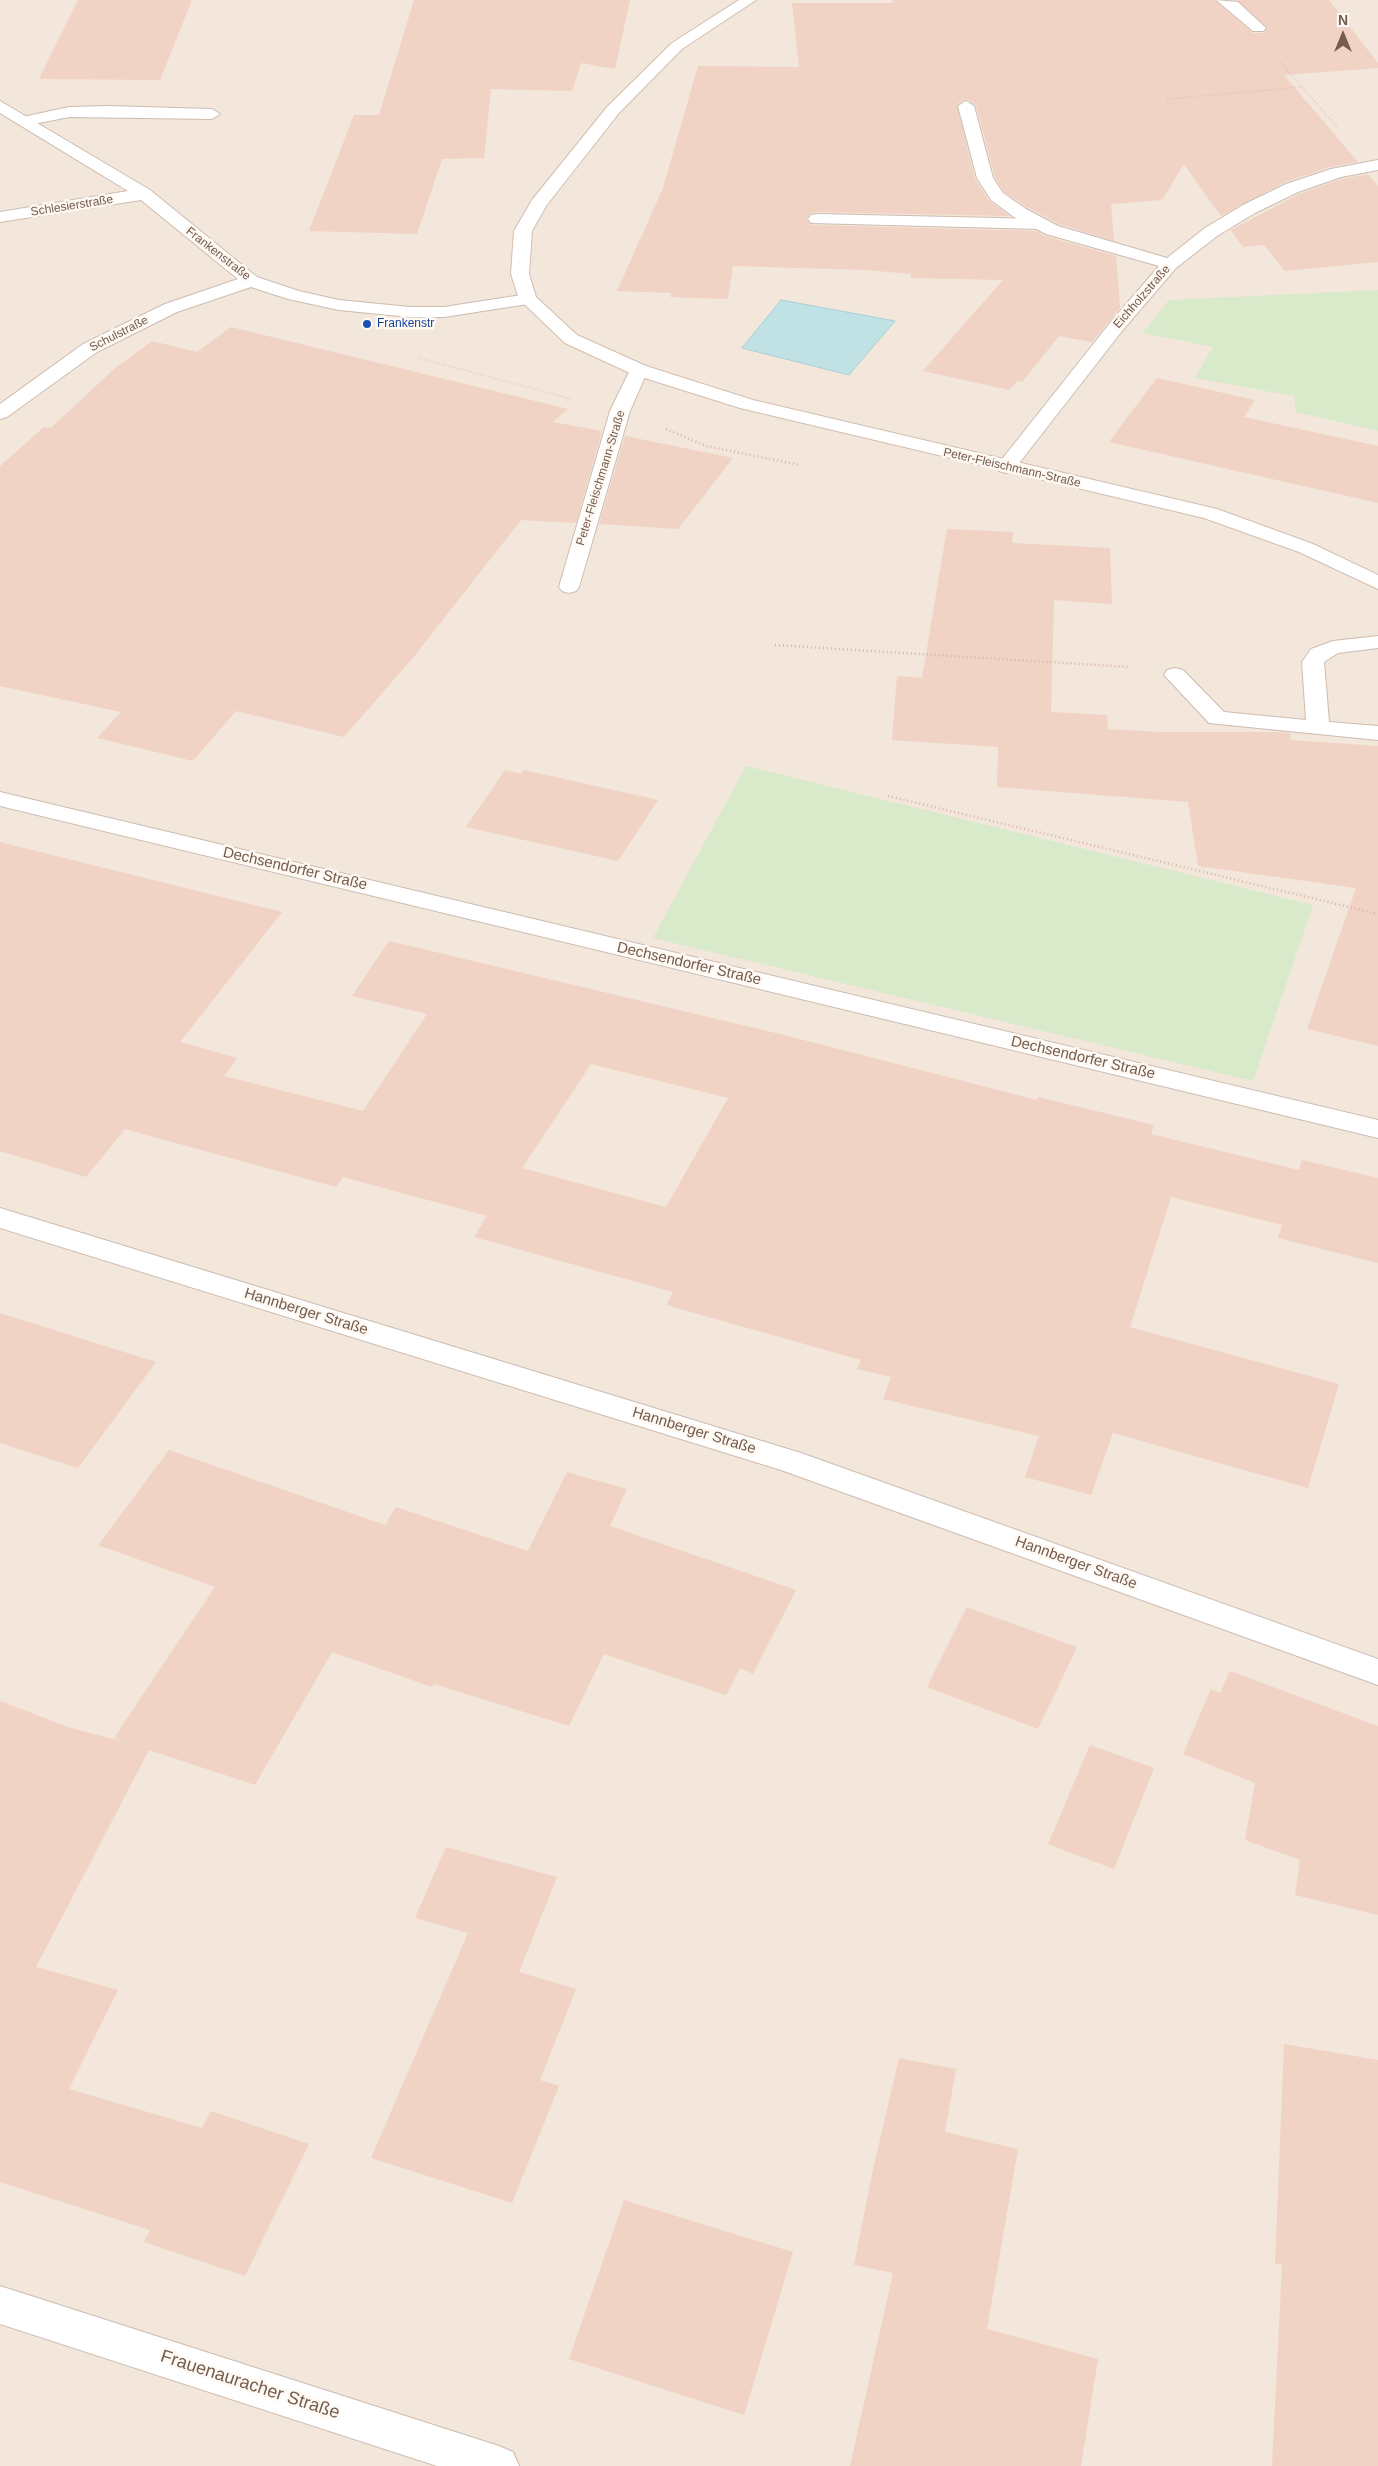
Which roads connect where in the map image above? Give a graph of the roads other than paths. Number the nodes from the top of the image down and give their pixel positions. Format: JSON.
{"nodes":[{"id":1,"x":748,"y":0,"type":"edge"},
{"id":2,"x":1223,"y":0,"type":"edge"},
{"id":3,"x":1258,"y":28,"type":"road end"},
{"id":4,"x":0,"y":106,"type":"edge"},
{"id":5,"x":966,"y":106,"type":"dead end"},
{"id":6,"x":212,"y":114,"type":"dead end"},
{"id":7,"x":24,"y":121,"type":"junction"},
{"id":8,"x":1376,"y":165,"type":"edge"},
{"id":9,"x":144,"y":194,"type":"junction"},
{"id":10,"x":0,"y":217,"type":"edge"},
{"id":11,"x":817,"y":219,"type":"dead end"},
{"id":12,"x":1041,"y":224,"type":"junction"},
{"id":13,"x":1170,"y":264,"type":"junction"},
{"id":14,"x":252,"y":281,"type":"junction"},
{"id":15,"x":528,"y":299,"type":"junction"},
{"id":16,"x":639,"y":370,"type":"junction"},
{"id":17,"x":0,"y":413,"type":"edge"},
{"id":18,"x":1006,"y":467,"type":"junction"},
{"id":19,"x":1378,"y":583,"type":"edge"},
{"id":20,"x":568,"y":587,"type":"dead end"},
{"id":21,"x":1378,"y":642,"type":"edge"},
{"id":22,"x":1175,"y":675,"type":"road end"},
{"id":23,"x":1318,"y":728,"type":"junction"},
{"id":24,"x":1378,"y":733,"type":"edge"},
{"id":25,"x":0,"y":799,"type":"edge"},
{"id":26,"x":1378,"y":1129,"type":"edge"},
{"id":27,"x":0,"y":1218,"type":"edge"},
{"id":28,"x":1378,"y":1672,"type":"edge"},
{"id":29,"x":0,"y":2305,"type":"edge"},
{"id":30,"x":499,"y":2466,"type":"edge"}],
"edges":[{"from":1,"to":15,"type":"street","name":"Peter-Fleischmann-Straße"},
{"from":2,"to":3,"type":"street"},
{"from":4,"to":7,"type":"street","name":"Frankenstraße"},
{"from":5,"to":12,"type":"street"},
{"from":6,"to":7,"type":"street"},
{"from":7,"to":9,"type":"street","name":"Frankenstraße"},
{"from":8,"to":13,"type":"street","name":"Eichholzstraße"},
{"from":9,"to":10,"type":"street","name":"Schlesierstraße"},
{"from":9,"to":14,"type":"street","name":"Frankenstraße"},
{"from":11,"to":12,"type":"street"},
{"from":12,"to":13,"type":"street"},
{"from":13,"to":18,"type":"street","name":"Eichholzstraße"},
{"from":14,"to":15,"type":"street","name":"Frankenstraße"},
{"from":14,"to":17,"type":"street","name":"Schulstraße"},
{"from":15,"to":16,"type":"street","name":"Peter-Fleischmann-Straße"},
{"from":16,"to":18,"type":"street","name":"Peter-Fleischmann-Straße"},
{"from":16,"to":20,"type":"street","name":"Peter-Fleischmann-Straße"},
{"from":18,"to":19,"type":"street","name":"Peter-Fleischmann-Straße"},
{"from":21,"to":23,"type":"street"},
{"from":22,"to":23,"type":"street"},
{"from":23,"to":24,"type":"street"},
{"from":25,"to":26,"type":"street","name":"Dechsendorfer Straße"},
{"from":27,"to":28,"type":"street","name":"Hannberger Straße"},
{"from":29,"to":30,"type":"street","name":"Frauenauracher Straße"}]}
